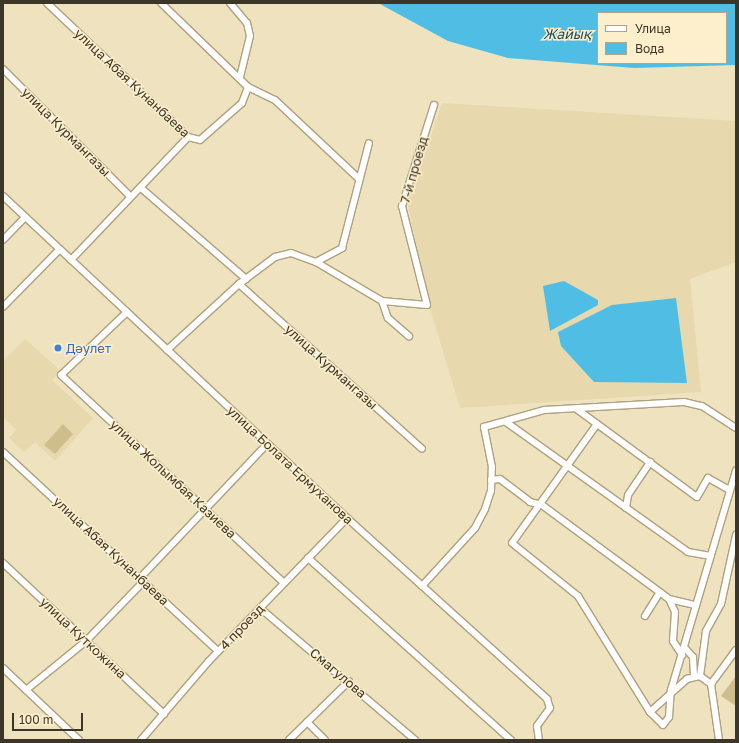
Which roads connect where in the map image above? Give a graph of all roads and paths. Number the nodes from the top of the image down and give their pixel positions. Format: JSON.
{"nodes":[{"id":1,"x":47,"y":3,"type":"edge"},
{"id":2,"x":161,"y":3,"type":"edge"},
{"id":3,"x":230,"y":3,"type":"edge"},
{"id":4,"x":3,"y":69,"type":"edge"},
{"id":5,"x":240,"y":77,"type":"junction"},
{"id":6,"x":248,"y":87,"type":"junction"},
{"id":7,"x":434,"y":105,"type":"dead end"},
{"id":8,"x":188,"y":137,"type":"junction"},
{"id":9,"x":369,"y":143,"type":"dead end"},
{"id":10,"x":359,"y":179,"type":"junction"},
{"id":11,"x":141,"y":188,"type":"junction"},
{"id":12,"x":3,"y":196,"type":"edge"},
{"id":13,"x":130,"y":196,"type":"junction"},
{"id":14,"x":25,"y":217,"type":"junction"},
{"id":15,"x":3,"y":240,"type":"edge"},
{"id":16,"x":60,"y":249,"type":"junction"},
{"id":17,"x":71,"y":260,"type":"junction"},
{"id":18,"x":316,"y":262,"type":"junction"},
{"id":19,"x":246,"y":279,"type":"junction"},
{"id":20,"x":239,"y":284,"type":"junction"},
{"id":21,"x":382,"y":301,"type":"junction"},
{"id":22,"x":3,"y":307,"type":"edge"},
{"id":23,"x":127,"y":312,"type":"junction"},
{"id":24,"x":409,"y":336,"type":"dead end"},
{"id":25,"x":167,"y":350,"type":"junction"},
{"id":26,"x":578,"y":410,"type":"junction"},
{"id":27,"x":506,"y":422,"type":"junction"},
{"id":28,"x":597,"y":424,"type":"junction"},
{"id":29,"x":736,"y":428,"type":"edge"},
{"id":30,"x":267,"y":444,"type":"junction"},
{"id":31,"x":422,"y":449,"type":"dead end"},
{"id":32,"x":3,"y":452,"type":"edge"},
{"id":33,"x":650,"y":462,"type":"junction"},
{"id":34,"x":566,"y":465,"type":"junction"},
{"id":35,"x":736,"y":470,"type":"edge"},
{"id":36,"x":491,"y":480,"type":"junction"},
{"id":37,"x":730,"y":490,"type":"junction"},
{"id":38,"x":537,"y":504,"type":"junction"},
{"id":39,"x":626,"y":508,"type":"junction"},
{"id":40,"x":206,"y":509,"type":"junction"},
{"id":41,"x":347,"y":518,"type":"junction"},
{"id":42,"x":736,"y":535,"type":"edge"},
{"id":43,"x":710,"y":556,"type":"junction"},
{"id":44,"x":308,"y":558,"type":"junction"},
{"id":45,"x":3,"y":563,"type":"edge"},
{"id":46,"x":142,"y":579,"type":"junction"},
{"id":47,"x":284,"y":583,"type":"junction"},
{"id":48,"x":422,"y":586,"type":"junction"},
{"id":49,"x":660,"y":592,"type":"junction"},
{"id":50,"x":669,"y":599,"type":"junction"},
{"id":51,"x":696,"y":605,"type":"junction"},
{"id":52,"x":260,"y":608,"type":"junction"},
{"id":53,"x":645,"y":616,"type":"dead end"},
{"id":54,"x":86,"y":641,"type":"junction"},
{"id":55,"x":684,"y":647,"type":"junction"},
{"id":56,"x":736,"y":650,"type":"edge"},
{"id":57,"x":218,"y":651,"type":"junction"},
{"id":58,"x":682,"y":655,"type":"junction"},
{"id":59,"x":3,"y":668,"type":"edge"},
{"id":60,"x":697,"y":676,"type":"junction"},
{"id":61,"x":349,"y":681,"type":"junction"},
{"id":62,"x":711,"y":684,"type":"junction"},
{"id":63,"x":26,"y":690,"type":"junction"},
{"id":64,"x":671,"y":690,"type":"junction"},
{"id":65,"x":650,"y":712,"type":"junction"},
{"id":66,"x":164,"y":714,"type":"junction"},
{"id":67,"x":307,"y":722,"type":"junction"},
{"id":68,"x":79,"y":740,"type":"edge"},
{"id":69,"x":141,"y":740,"type":"edge"},
{"id":70,"x":289,"y":740,"type":"edge"},
{"id":71,"x":325,"y":740,"type":"edge"},
{"id":72,"x":415,"y":740,"type":"edge"},
{"id":73,"x":511,"y":740,"type":"edge"},
{"id":74,"x":539,"y":740,"type":"edge"},
{"id":75,"x":719,"y":740,"type":"edge"}],
"edges":[{"from":1,"to":8,"type":"street","name":"улица Абая Кунанбаева"},
{"from":2,"to":5,"type":"street"},
{"from":3,"to":5,"type":"street"},
{"from":4,"to":13,"type":"street","name":"улица Курмангазы"},
{"from":5,"to":6,"type":"street"},
{"from":6,"to":8,"type":"street","name":"улица Абая Кунанбаева"},
{"from":6,"to":10,"type":"street"},
{"from":7,"to":21,"type":"street","name":"7-й проезд"},
{"from":8,"to":11,"type":"street"},
{"from":9,"to":10,"type":"street"},
{"from":10,"to":18,"type":"street"},
{"from":11,"to":13,"type":"street"},
{"from":11,"to":19,"type":"street"},
{"from":12,"to":14,"type":"street","name":"улица Болата Ермуханова"},
{"from":13,"to":17,"type":"street"},
{"from":14,"to":15,"type":"street"},
{"from":14,"to":16,"type":"street","name":"улица Болата Ермуханова"},
{"from":16,"to":17,"type":"street","name":"улица Болата Ермуханова"},
{"from":16,"to":22,"type":"street"},
{"from":17,"to":23,"type":"street","name":"улица Болата Ермуханова"},
{"from":18,"to":19,"type":"street"},
{"from":18,"to":21,"type":"street"},
{"from":19,"to":20,"type":"street"},
{"from":20,"to":25,"type":"street"},
{"from":20,"to":31,"type":"street","name":"улица Курмангазы"},
{"from":21,"to":24,"type":"street"},
{"from":23,"to":25,"type":"street","name":"улица Болата Ермуханова"},
{"from":23,"to":40,"type":"street","name":"улица Жолымбая Казиева"},
{"from":25,"to":30,"type":"street","name":"улица Болата Ермуханова"},
{"from":26,"to":27,"type":"street"},
{"from":26,"to":28,"type":"street"},
{"from":26,"to":29,"type":"street"},
{"from":27,"to":34,"type":"street"},
{"from":27,"to":36,"type":"street"},
{"from":28,"to":33,"type":"street"},
{"from":28,"to":34,"type":"street"},
{"from":30,"to":40,"type":"street"},
{"from":30,"to":41,"type":"street","name":"улица Болата Ермуханова"},
{"from":32,"to":46,"type":"street","name":"улица Абая Кунанбаева"},
{"from":33,"to":37,"type":"street"},
{"from":33,"to":39,"type":"street"},
{"from":34,"to":38,"type":"street"},
{"from":34,"to":39,"type":"street"},
{"from":35,"to":37,"type":"street"},
{"from":36,"to":38,"type":"street"},
{"from":36,"to":48,"type":"street"},
{"from":37,"to":43,"type":"street"},
{"from":38,"to":49,"type":"street"},
{"from":38,"to":65,"type":"street"},
{"from":39,"to":43,"type":"street"},
{"from":40,"to":46,"type":"street"},
{"from":40,"to":47,"type":"street","name":"улица Жолымбая Казиева"},
{"from":41,"to":44,"type":"street","name":"4 проезд"},
{"from":41,"to":48,"type":"street","name":"улица Болата Ермуханова"},
{"from":42,"to":60,"type":"street"},
{"from":43,"to":51,"type":"street"},
{"from":44,"to":47,"type":"street","name":"4 проезд"},
{"from":44,"to":73,"type":"street"},
{"from":45,"to":54,"type":"street","name":"улица Куткожина"},
{"from":46,"to":54,"type":"street"},
{"from":46,"to":57,"type":"street","name":"улица Абая Кунанбаева"},
{"from":47,"to":52,"type":"street","name":"4 проезд"},
{"from":48,"to":74,"type":"street","name":"улица Болата Ермуханова"},
{"from":49,"to":50,"type":"street"},
{"from":49,"to":53,"type":"street"},
{"from":50,"to":51,"type":"street"},
{"from":50,"to":58,"type":"street"},
{"from":51,"to":55,"type":"street"},
{"from":52,"to":57,"type":"street","name":"4 проезд"},
{"from":52,"to":61,"type":"street","name":"Смагулова"},
{"from":54,"to":63,"type":"street"},
{"from":54,"to":66,"type":"street","name":"улица Куткожина"},
{"from":55,"to":58,"type":"street"},
{"from":55,"to":60,"type":"street"},
{"from":56,"to":62,"type":"street"},
{"from":57,"to":66,"type":"street","name":"4 проезд"},
{"from":58,"to":64,"type":"street"},
{"from":59,"to":63,"type":"street"},
{"from":60,"to":62,"type":"street"},
{"from":60,"to":64,"type":"street"},
{"from":61,"to":67,"type":"street"},
{"from":61,"to":72,"type":"street","name":"Смагулова"},
{"from":62,"to":75,"type":"street"},
{"from":63,"to":68,"type":"street"},
{"from":64,"to":65,"type":"street"},
{"from":64,"to":65,"type":"street"},
{"from":66,"to":69,"type":"street","name":"4 проезд"},
{"from":67,"to":70,"type":"street"},
{"from":67,"to":71,"type":"street"}]}
